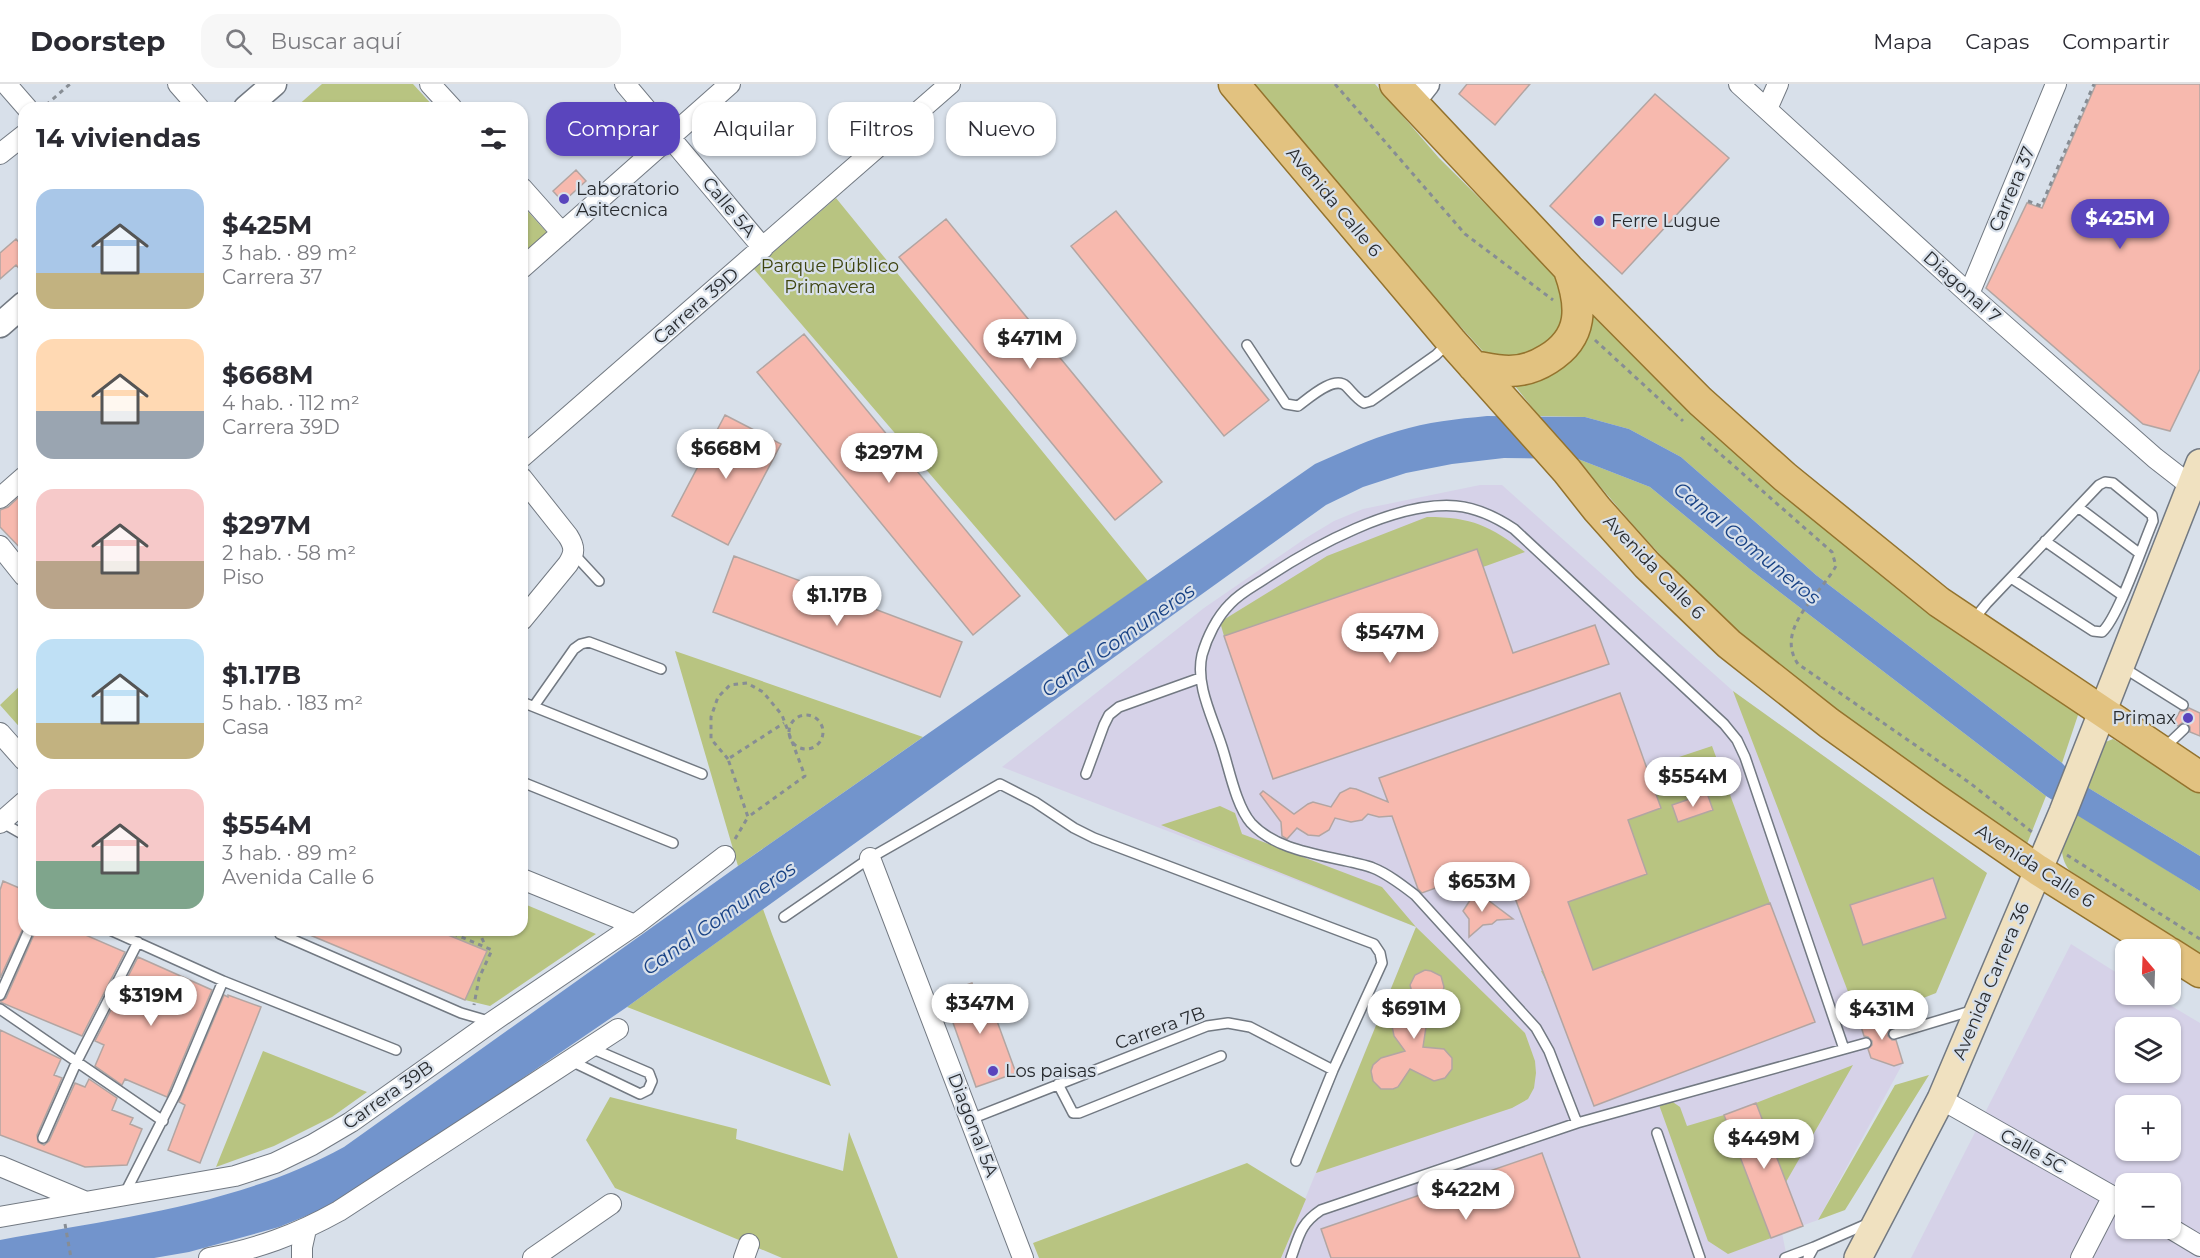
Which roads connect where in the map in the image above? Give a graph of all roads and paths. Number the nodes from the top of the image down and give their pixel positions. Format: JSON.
{"nodes":[{"id":1,"x":6,"y":84,"type":"edge"},
{"id":2,"x":70,"y":84,"type":"edge"},
{"id":3,"x":178,"y":84,"type":"edge"},
{"id":4,"x":274,"y":84,"type":"edge"},
{"id":5,"x":430,"y":84,"type":"edge"},
{"id":6,"x":625,"y":84,"type":"edge"},
{"id":7,"x":730,"y":84,"type":"edge"},
{"id":8,"x":950,"y":84,"type":"edge"},
{"id":9,"x":1234,"y":84,"type":"edge"},
{"id":10,"x":1738,"y":84,"type":"edge"},
{"id":11,"x":1778,"y":84,"type":"edge"},
{"id":12,"x":2056,"y":84,"type":"edge"},
{"id":13,"x":2094,"y":84,"type":"edge"},
{"id":14,"x":1411,"y":90,"type":"edge"},
{"id":15,"x":22,"y":102,"type":"edge"},
{"id":16,"x":49,"y":102,"type":"edge"},
{"id":17,"x":194,"y":102,"type":"edge"},
{"id":18,"x":253,"y":102,"type":"edge"},
{"id":19,"x":446,"y":102,"type":"edge"},
{"id":20,"x":641,"y":102,"type":"edge"},
{"id":21,"x":1767,"y":109,"type":"junction"},
{"id":22,"x":680,"y":129,"type":"edge"},
{"id":23,"x":18,"y":140,"type":"edge"},
{"id":24,"x":680,"y":148,"type":"edge"},
{"id":25,"x":0,"y":154,"type":"edge"},
{"id":26,"x":649,"y":156,"type":"edge"},
{"id":27,"x":528,"y":195,"type":"edge"},
{"id":28,"x":2026,"y":201,"type":"dead end"},
{"id":29,"x":562,"y":233,"type":"junction"},
{"id":30,"x":763,"y":248,"type":"junction"},
{"id":31,"x":528,"y":263,"type":"edge"},
{"id":32,"x":1569,"y":269,"type":"junction"},
{"id":33,"x":1969,"y":294,"type":"junction"},
{"id":34,"x":18,"y":309,"type":"edge"},
{"id":35,"x":0,"y":325,"type":"edge"},
{"id":36,"x":1450,"y":341,"type":"junction"},
{"id":37,"x":1247,"y":345,"type":"dead end"},
{"id":38,"x":1482,"y":375,"type":"junction"},
{"id":39,"x":528,"y":452,"type":"edge"},
{"id":40,"x":2197,"y":479,"type":"edge"},
{"id":41,"x":18,"y":482,"type":"edge"},
{"id":42,"x":528,"y":486,"type":"edge"},
{"id":43,"x":0,"y":498,"type":"edge"},
{"id":44,"x":2078,"y":507,"type":"junction"},
{"id":45,"x":2045,"y":541,"type":"junction"},
{"id":46,"x":571,"y":545,"type":"junction"},
{"id":47,"x":0,"y":546,"type":"edge"},
{"id":48,"x":2139,"y":553,"type":"junction"},
{"id":49,"x":18,"y":568,"type":"edge"},
{"id":50,"x":1829,"y":577,"type":"dead end"},
{"id":51,"x":2011,"y":578,"type":"junction"},
{"id":52,"x":599,"y":581,"type":"dead end"},
{"id":53,"x":2122,"y":595,"type":"junction"},
{"id":54,"x":528,"y":613,"type":"edge"},
{"id":55,"x":1971,"y":624,"type":"junction"},
{"id":56,"x":2119,"y":665,"type":"junction"},
{"id":57,"x":661,"y":669,"type":"dead end"},
{"id":58,"x":1200,"y":678,"type":"junction"},
{"id":59,"x":528,"y":704,"type":"edge"},
{"id":60,"x":2183,"y":705,"type":"dead end"},
{"id":61,"x":534,"y":706,"type":"junction"},
{"id":62,"x":2101,"y":712,"type":"junction"},
{"id":63,"x":784,"y":723,"type":"junction"},
{"id":64,"x":2184,"y":729,"type":"dead end"},
{"id":65,"x":0,"y":733,"type":"edge"},
{"id":66,"x":790,"y":737,"type":"junction"},
{"id":67,"x":2161,"y":751,"type":"junction"},
{"id":68,"x":18,"y":753,"type":"edge"},
{"id":69,"x":728,"y":759,"type":"junction"},
{"id":70,"x":702,"y":774,"type":"dead end"},
{"id":71,"x":1086,"y":774,"type":"dead end"},
{"id":72,"x":2200,"y":777,"type":"edge"},
{"id":73,"x":528,"y":784,"type":"edge"},
{"id":74,"x":18,"y":807,"type":"edge"},
{"id":75,"x":748,"y":817,"type":"junction"},
{"id":76,"x":1,"y":823,"type":"edge"},
{"id":77,"x":18,"y":832,"type":"edge"},
{"id":78,"x":673,"y":843,"type":"dead end"},
{"id":79,"x":725,"y":856,"type":"joint"},
{"id":80,"x":2044,"y":857,"type":"junction"},
{"id":81,"x":870,"y":858,"type":"junction"},
{"id":82,"x":528,"y":881,"type":"edge"},
{"id":83,"x":784,"y":917,"type":"dead end"},
{"id":84,"x":635,"y":925,"type":"junction"},
{"id":85,"x":26,"y":936,"type":"edge"},
{"id":86,"x":124,"y":936,"type":"edge"},
{"id":87,"x":285,"y":936,"type":"edge"},
{"id":88,"x":459,"y":936,"type":"edge"},
{"id":89,"x":481,"y":936,"type":"edge"},
{"id":90,"x":2151,"y":939,"type":"edge"},
{"id":91,"x":2200,"y":939,"type":"edge"},
{"id":92,"x":138,"y":942,"type":"junction"},
{"id":93,"x":486,"y":947,"type":"junction"},
{"id":94,"x":2181,"y":960,"type":"edge"},
{"id":95,"x":2200,"y":972,"type":"edge"},
{"id":96,"x":223,"y":981,"type":"junction"},
{"id":97,"x":0,"y":995,"type":"edge"},
{"id":98,"x":1979,"y":1009,"type":"junction"},
{"id":99,"x":0,"y":1010,"type":"edge"},
{"id":100,"x":482,"y":1019,"type":"junction"},
{"id":101,"x":618,"y":1029,"type":"dead end"},
{"id":102,"x":1894,"y":1034,"type":"dead end"},
{"id":103,"x":1866,"y":1043,"type":"dead end"},
{"id":104,"x":591,"y":1048,"type":"junction"},
{"id":105,"x":1844,"y":1049,"type":"junction"},
{"id":106,"x":396,"y":1050,"type":"dead end"},
{"id":107,"x":1221,"y":1056,"type":"dead end"},
{"id":108,"x":77,"y":1061,"type":"junction"},
{"id":109,"x":569,"y":1061,"type":"junction"},
{"id":110,"x":1333,"y":1070,"type":"junction"},
{"id":111,"x":1058,"y":1084,"type":"junction"},
{"id":112,"x":1941,"y":1100,"type":"junction"},
{"id":113,"x":971,"y":1119,"type":"junction"},
{"id":114,"x":163,"y":1121,"type":"junction"},
{"id":115,"x":1577,"y":1123,"type":"junction"},
{"id":116,"x":1657,"y":1133,"type":"dead end"},
{"id":117,"x":43,"y":1138,"type":"dead end"},
{"id":118,"x":1296,"y":1161,"type":"dead end"},
{"id":119,"x":0,"y":1166,"type":"edge"},
{"id":120,"x":123,"y":1197,"type":"junction"},
{"id":121,"x":2115,"y":1198,"type":"edge"},
{"id":122,"x":86,"y":1203,"type":"junction"},
{"id":123,"x":611,"y":1204,"type":"dead end"},
{"id":124,"x":2115,"y":1206,"type":"edge"},
{"id":125,"x":0,"y":1217,"type":"edge"},
{"id":126,"x":64,"y":1218,"type":"dead end"},
{"id":127,"x":1879,"y":1218,"type":"junction"},
{"id":128,"x":306,"y":1229,"type":"junction"},
{"id":129,"x":2181,"y":1235,"type":"edge"},
{"id":130,"x":2200,"y":1246,"type":"edge"},
{"id":131,"x":1814,"y":1247,"type":"junction"},
{"id":132,"x":220,"y":1257,"type":"edge"},
{"id":133,"x":71,"y":1258,"type":"edge"},
{"id":134,"x":302,"y":1258,"type":"edge"},
{"id":135,"x":533,"y":1258,"type":"edge"},
{"id":136,"x":1023,"y":1258,"type":"edge"},
{"id":137,"x":1291,"y":1258,"type":"edge"},
{"id":138,"x":1700,"y":1258,"type":"edge"},
{"id":139,"x":1785,"y":1258,"type":"edge"},
{"id":140,"x":1808,"y":1258,"type":"edge"},
{"id":141,"x":1858,"y":1258,"type":"edge"},
{"id":142,"x":2081,"y":1258,"type":"edge"}],
"edges":[{"from":1,"to":15,"type":"street"},
{"from":2,"to":16,"type":"path"},
{"from":3,"to":17,"type":"street"},
{"from":4,"to":18,"type":"street"},
{"from":5,"to":19,"type":"street"},
{"from":6,"to":20,"type":"street","name":"Calle 5A"},
{"from":7,"to":22,"type":"street"},
{"from":8,"to":30,"type":"street","name":"Carrera 39D"},
{"from":9,"to":36,"type":"main road","name":"Avenida Calle 6"},
{"from":10,"to":21,"type":"street","name":"Diagonal 7"},
{"from":11,"to":21,"type":"street"},
{"from":12,"to":33,"type":"street","name":"Carrera 37"},
{"from":13,"to":28,"type":"path"},
{"from":14,"to":32,"type":"main road"},
{"from":21,"to":33,"type":"street","name":"Diagonal 7"},
{"from":23,"to":25,"type":"street"},
{"from":24,"to":30,"type":"street","name":"Calle 5A"},
{"from":26,"to":29,"type":"street"},
{"from":27,"to":29,"type":"street"},
{"from":29,"to":31,"type":"street"},
{"from":30,"to":39,"type":"street","name":"Carrera 39D"},
{"from":32,"to":38,"type":"main road"},
{"from":32,"to":55,"type":"main road"},
{"from":33,"to":40,"type":"street","name":"Diagonal 7"},
{"from":34,"to":35,"type":"street"},
{"from":36,"to":37,"type":"lane"},
{"from":36,"to":38,"type":"main road","name":"Avenida Calle 6"},
{"from":38,"to":80,"type":"main road","name":"Avenida Calle 6"},
{"from":40,"to":56,"type":"main road","name":"Avenida Carrera 36"},
{"from":41,"to":43,"type":"street"},
{"from":42,"to":46,"type":"street"},
{"from":44,"to":45,"type":"lane"},
{"from":44,"to":48,"type":"lane"},
{"from":44,"to":48,"type":"lane"},
{"from":45,"to":51,"type":"lane"},
{"from":45,"to":53,"type":"lane"},
{"from":46,"to":52,"type":"lane"},
{"from":46,"to":54,"type":"street"},
{"from":47,"to":49,"type":"street"},
{"from":48,"to":53,"type":"lane"},
{"from":50,"to":80,"type":"path"},
{"from":51,"to":53,"type":"lane"},
{"from":51,"to":55,"type":"lane"},
{"from":55,"to":62,"type":"main road"},
{"from":56,"to":60,"type":"lane"},
{"from":56,"to":62,"type":"main road","name":"Avenida Carrera 36"},
{"from":57,"to":61,"type":"lane"},
{"from":58,"to":71,"type":"lane"},
{"from":58,"to":105,"type":"lane"},
{"from":58,"to":115,"type":"lane"},
{"from":59,"to":61,"type":"lane"},
{"from":61,"to":70,"type":"lane"},
{"from":62,"to":67,"type":"main road"},
{"from":62,"to":80,"type":"main road","name":"Avenida Carrera 36"},
{"from":63,"to":66,"type":"path"},
{"from":63,"to":69,"type":"path"},
{"from":63,"to":69,"type":"path"},
{"from":64,"to":67,"type":"lane"},
{"from":65,"to":68,"type":"street"},
{"from":66,"to":66,"type":"path"},
{"from":66,"to":75,"type":"path"},
{"from":67,"to":72,"type":"main road"},
{"from":69,"to":75,"type":"path"},
{"from":73,"to":78,"type":"lane"},
{"from":74,"to":76,"type":"street"},
{"from":75,"to":79,"type":"path"},
{"from":76,"to":77,"type":"lane"},
{"from":79,"to":84,"type":"street","name":"Carrera 39B"},
{"from":80,"to":90,"type":"main road","name":"Avenida Calle 6"},
{"from":80,"to":91,"type":"path"},
{"from":80,"to":98,"type":"main road","name":"Avenida Carrera 36"},
{"from":81,"to":83,"type":"lane"},
{"from":81,"to":110,"type":"lane"},
{"from":81,"to":113,"type":"street","name":"Diagonal 5A"},
{"from":82,"to":84,"type":"street"},
{"from":84,"to":100,"type":"street","name":"Carrera 39B"},
{"from":85,"to":97,"type":"lane"},
{"from":86,"to":92,"type":"lane"},
{"from":87,"to":100,"type":"lane"},
{"from":88,"to":93,"type":"path"},
{"from":89,"to":93,"type":"path"},
{"from":92,"to":96,"type":"lane"},
{"from":92,"to":108,"type":"lane"},
{"from":93,"to":100,"type":"path"},
{"from":94,"to":95,"type":"main road"},
{"from":96,"to":106,"type":"lane"},
{"from":96,"to":114,"type":"lane"},
{"from":98,"to":102,"type":"lane"},
{"from":98,"to":112,"type":"main road","name":"Avenida Carrera 36"},
{"from":99,"to":108,"type":"lane"},
{"from":100,"to":120,"type":"street","name":"Carrera 39B"},
{"from":101,"to":104,"type":"street"},
{"from":103,"to":105,"type":"lane"},
{"from":104,"to":109,"type":"street"},
{"from":104,"to":109,"type":"lane"},
{"from":105,"to":115,"type":"lane"},
{"from":107,"to":111,"type":"lane"},
{"from":108,"to":114,"type":"lane"},
{"from":108,"to":117,"type":"lane"},
{"from":109,"to":128,"type":"street"},
{"from":110,"to":111,"type":"lane","name":"Carrera 7B"},
{"from":110,"to":118,"type":"lane"},
{"from":111,"to":113,"type":"lane","name":"Carrera 7B"},
{"from":112,"to":121,"type":"street","name":"Calle 5C"},
{"from":112,"to":127,"type":"main road","name":"Avenida Carrera 36"},
{"from":113,"to":136,"type":"street","name":"Diagonal 5A"},
{"from":114,"to":120,"type":"lane"},
{"from":115,"to":137,"type":"lane"},
{"from":116,"to":138,"type":"lane"},
{"from":119,"to":122,"type":"street"},
{"from":120,"to":122,"type":"street","name":"Carrera 39B"},
{"from":122,"to":125,"type":"street","name":"Carrera 39B"},
{"from":123,"to":135,"type":"street"},
{"from":124,"to":142,"type":"street"},
{"from":126,"to":133,"type":"path"},
{"from":127,"to":131,"type":"lane"},
{"from":127,"to":141,"type":"main road","name":"Avenida Carrera 36"},
{"from":128,"to":132,"type":"street"},
{"from":128,"to":134,"type":"street"},
{"from":129,"to":130,"type":"street"},
{"from":131,"to":139,"type":"lane"},
{"from":131,"to":140,"type":"lane"}]}
